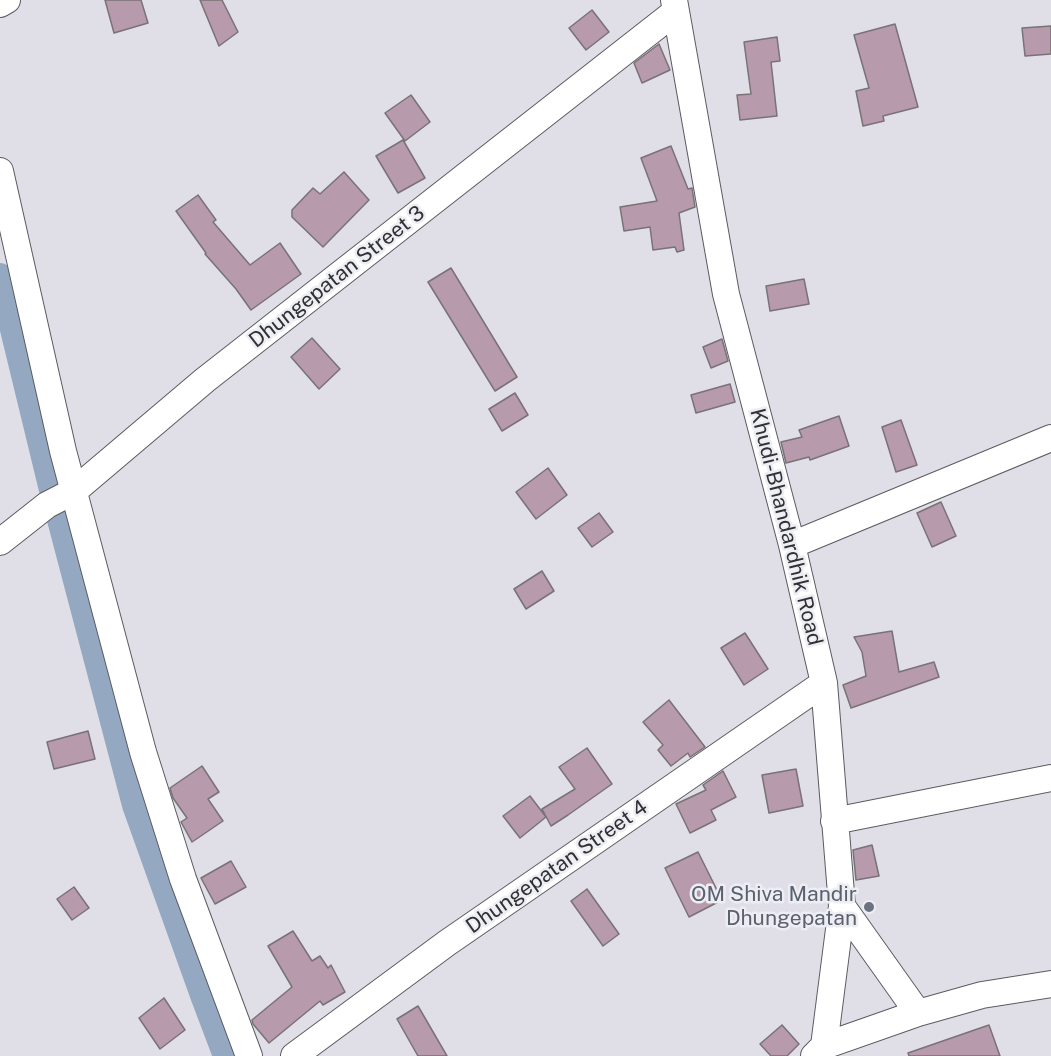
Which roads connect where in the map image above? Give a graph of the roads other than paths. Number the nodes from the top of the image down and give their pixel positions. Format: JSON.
{"nodes":[{"id":1,"x":7,"y":0,"type":"edge"},
{"id":2,"x":0,"y":4,"type":"edge"},
{"id":3,"x":675,"y":6,"type":"edge"},
{"id":4,"x":0,"y":171,"type":"edge"},
{"id":5,"x":1051,"y":438,"type":"edge"},
{"id":6,"x":74,"y":491,"type":"junction"},
{"id":7,"x":0,"y":542,"type":"edge"},
{"id":8,"x":792,"y":545,"type":"junction"},
{"id":9,"x":824,"y":683,"type":"junction"},
{"id":10,"x":1051,"y":778,"type":"edge"},
{"id":11,"x":834,"y":821,"type":"junction"},
{"id":12,"x":842,"y":906,"type":"junction"},
{"id":13,"x":1051,"y":984,"type":"edge"},
{"id":14,"x":918,"y":1013,"type":"junction"},
{"id":15,"x":819,"y":1051,"type":"edge"},
{"id":16,"x":249,"y":1056,"type":"edge"},
{"id":17,"x":294,"y":1056,"type":"edge"}],
"edges":[{"from":1,"to":2,"type":"street"},
{"from":3,"to":6,"type":"street","name":"Dhungepatan Street 3"},
{"from":3,"to":8,"type":"street","name":"Khudi-Bhandardhik Road"},
{"from":4,"to":6,"type":"street"},
{"from":5,"to":8,"type":"street"},
{"from":6,"to":7,"type":"street","name":"Dhungepatan Street 3"},
{"from":6,"to":16,"type":"street"},
{"from":8,"to":9,"type":"street","name":"Khudi-Bhandardhik Road"},
{"from":9,"to":11,"type":"street","name":"Khudi-Bhandardhik Road"},
{"from":9,"to":17,"type":"street","name":"Dhungepatan Street 4"},
{"from":10,"to":11,"type":"street"},
{"from":11,"to":12,"type":"street","name":"Khudi-Bhandardhik Road"},
{"from":12,"to":14,"type":"street"},
{"from":12,"to":15,"type":"street","name":"Khudi-Bhandardhik Road"},
{"from":13,"to":14,"type":"street"},
{"from":14,"to":15,"type":"street"}]}
